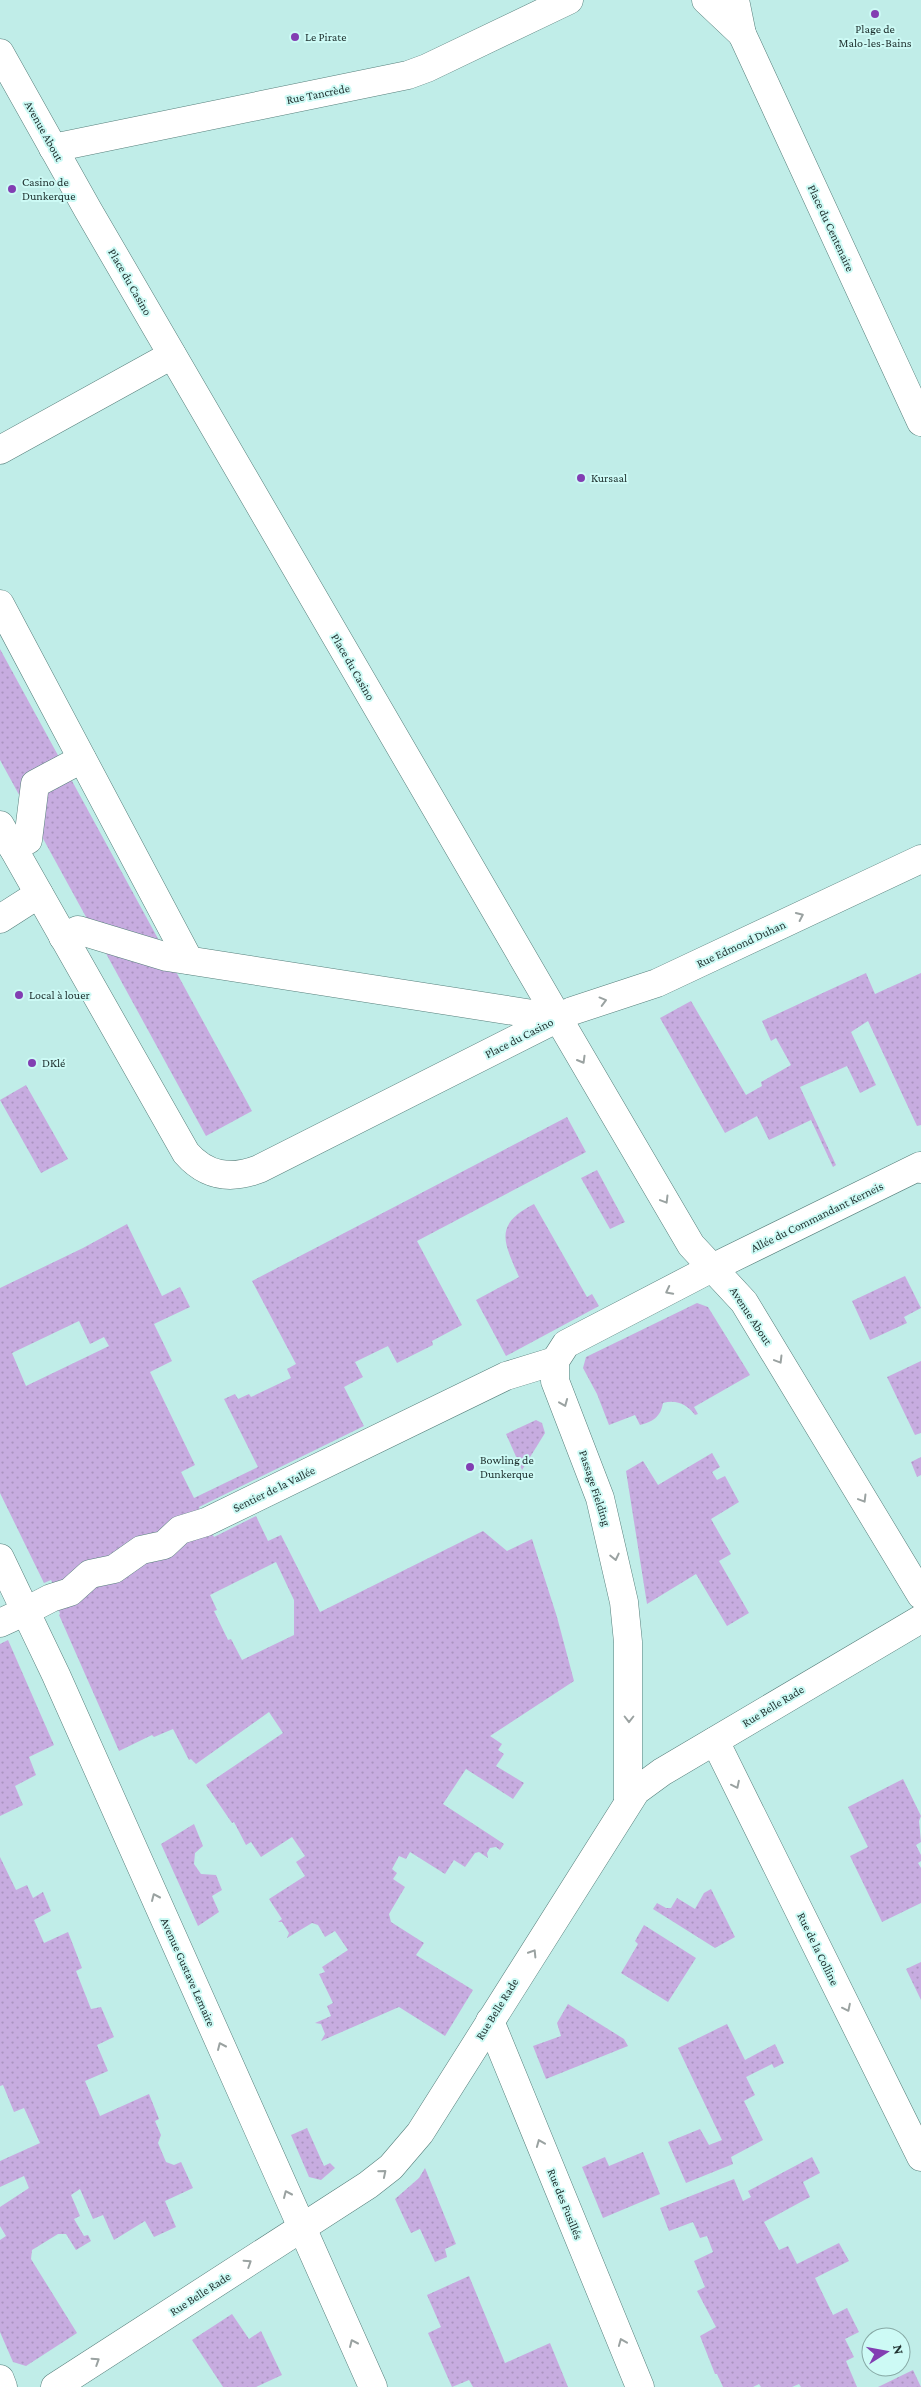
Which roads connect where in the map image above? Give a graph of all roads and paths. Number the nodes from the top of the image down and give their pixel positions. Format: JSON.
{"nodes":[{"id":1,"x":569,"y":0,"type":"edge"},
{"id":2,"x":706,"y":0,"type":"edge"},
{"id":3,"x":735,"y":0,"type":"edge"},
{"id":4,"x":742,"y":34,"type":"junction"},
{"id":5,"x":0,"y":53,"type":"edge"},
{"id":6,"x":53,"y":148,"type":"junction"},
{"id":7,"x":88,"y":210,"type":"joint"},
{"id":8,"x":172,"y":355,"type":"junction"},
{"id":9,"x":921,"y":422,"type":"edge"},
{"id":10,"x":0,"y":450,"type":"edge"},
{"id":11,"x":0,"y":604,"type":"edge"},
{"id":12,"x":73,"y":764,"type":"junction"},
{"id":13,"x":0,"y":825,"type":"edge"},
{"id":14,"x":13,"y":848,"type":"junction"},
{"id":15,"x":921,"y":859,"type":"edge"},
{"id":16,"x":39,"y":894,"type":"junction"},
{"id":17,"x":0,"y":919,"type":"edge"},
{"id":18,"x":63,"y":937,"type":"junction"},
{"id":19,"x":178,"y":958,"type":"junction"},
{"id":20,"x":558,"y":1018,"type":"junction"},
{"id":21,"x":921,"y":1169,"type":"edge"},
{"id":22,"x":712,"y":1268,"type":"junction"},
{"id":23,"x":555,"y":1361,"type":"junction"},
{"id":24,"x":0,"y":1558,"type":"edge"},
{"id":25,"x":921,"y":1595,"type":"edge"},
{"id":26,"x":26,"y":1611,"type":"junction"},
{"id":27,"x":921,"y":1619,"type":"edge"},
{"id":28,"x":0,"y":1623,"type":"edge"},
{"id":29,"x":715,"y":1741,"type":"junction"},
{"id":30,"x":628,"y":1802,"type":"junction"},
{"id":31,"x":490,"y":2021,"type":"junction"},
{"id":32,"x":921,"y":2157,"type":"edge"},
{"id":33,"x":302,"y":2228,"type":"junction"},
{"id":34,"x":0,"y":2380,"type":"edge"},
{"id":35,"x":4,"y":2387,"type":"edge"},
{"id":36,"x":55,"y":2387,"type":"edge"},
{"id":37,"x":373,"y":2387,"type":"edge"},
{"id":38,"x":640,"y":2387,"type":"edge"}],
"edges":[{"from":1,"to":6,"type":"street","name":"Rue Tancrède"},
{"from":2,"to":4,"type":"street","name":"Place du Centenaire"},
{"from":3,"to":4,"type":"street","name":"Place du Centenaire"},
{"from":4,"to":9,"type":"street","name":"Place du Centenaire"},
{"from":5,"to":6,"type":"street","name":"Avenue About"},
{"from":6,"to":7,"type":"street","name":"Avenue About"},
{"from":7,"to":8,"type":"street","name":"Place du Casino"},
{"from":8,"to":10,"type":"street"},
{"from":8,"to":20,"type":"street","name":"Place du Casino"},
{"from":11,"to":12,"type":"street"},
{"from":12,"to":14,"type":"street"},
{"from":12,"to":19,"type":"street"},
{"from":13,"to":14,"type":"street","name":"Place du Casino"},
{"from":14,"to":16,"type":"street","name":"Place du Casino"},
{"from":20,"to":15,"type":"street","name":"Rue Edmond Duhan","one_way":true},
{"from":16,"to":17,"type":"street"},
{"from":16,"to":18,"type":"street","name":"Place du Casino"},
{"from":18,"to":19,"type":"street"},
{"from":18,"to":20,"type":"street","name":"Place du Casino"},
{"from":19,"to":20,"type":"street"},
{"from":20,"to":22,"type":"street","name":"Avenue About","one_way":true},
{"from":21,"to":22,"type":"street","name":"Allée du Commandant Kerneis"},
{"from":22,"to":23,"type":"street","one_way":true},
{"from":22,"to":25,"type":"street","name":"Avenue About","one_way":true},
{"from":23,"to":26,"type":"street","name":"Sentier de la Vallée"},
{"from":23,"to":30,"type":"street","name":"Passage Fielding","one_way":true},
{"from":24,"to":26,"type":"street","name":"Avenue Gustave Lemaire"},
{"from":26,"to":28,"type":"street","name":"Sentier de la Vallée"},
{"from":33,"to":26,"type":"street","name":"Avenue Gustave Lemaire","one_way":true},
{"from":27,"to":29,"type":"street","name":"Rue Belle Rade"},
{"from":29,"to":30,"type":"street","name":"Rue Belle Rade"},
{"from":29,"to":32,"type":"street","name":"Rue de la Colline","one_way":true},
{"from":31,"to":30,"type":"street","name":"Rue Belle Rade","one_way":true},
{"from":33,"to":31,"type":"street","name":"Rue Belle Rade","one_way":true},
{"from":38,"to":31,"type":"street","name":"Rue des Fusillés","one_way":true},
{"from":36,"to":33,"type":"street","name":"Rue Belle Rade","one_way":true},
{"from":37,"to":33,"type":"street","name":"Avenue Gustave Lemaire","one_way":true},
{"from":34,"to":35,"type":"street"}]}
